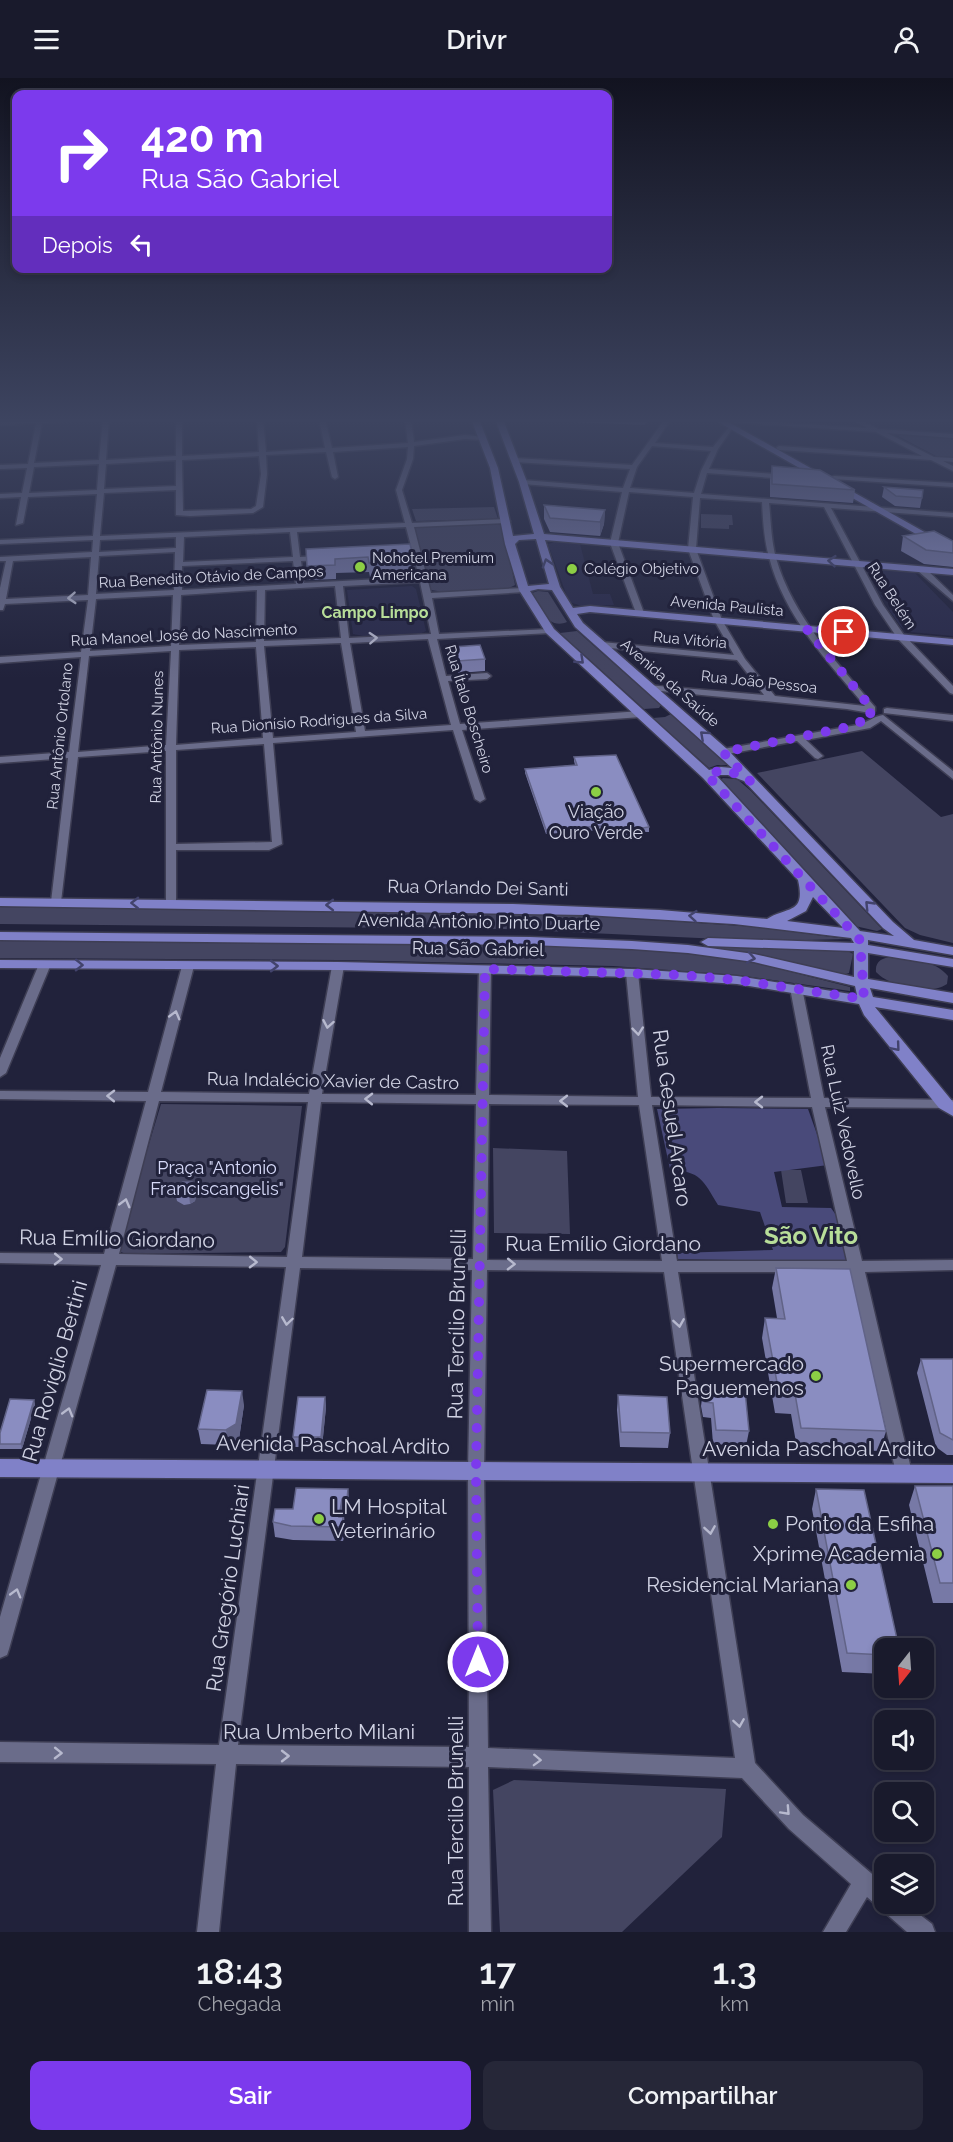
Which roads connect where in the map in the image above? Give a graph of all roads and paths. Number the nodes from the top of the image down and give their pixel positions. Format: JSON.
{"nodes":[{"id":1,"x":826,"y":505,"type":"edge"},
{"id":2,"x":21,"y":506,"type":"edge"},
{"id":3,"x":100,"y":506,"type":"edge"},
{"id":4,"x":179,"y":506,"type":"edge"},
{"id":5,"x":259,"y":506,"type":"edge"},
{"id":6,"x":404,"y":506,"type":"edge"},
{"id":7,"x":505,"y":506,"type":"edge"},
{"id":8,"x":530,"y":506,"type":"edge"},
{"id":9,"x":622,"y":506,"type":"edge"},
{"id":10,"x":696,"y":506,"type":"edge"},
{"id":11,"x":766,"y":506,"type":"edge"},
{"id":12,"x":832,"y":506,"type":"edge"},
{"id":13,"x":870,"y":506,"type":"edge"},
{"id":14,"x":883,"y":506,"type":"edge"},
{"id":15,"x":876,"y":509,"type":"junction"},
{"id":16,"x":891,"y":510,"type":"junction"},
{"id":17,"x":953,"y":515,"type":"edge"},
{"id":18,"x":506,"y":520,"type":"junction"},
{"id":19,"x":19,"y":523,"type":"dead end"},
{"id":20,"x":410,"y":524,"type":"junction"},
{"id":21,"x":293,"y":529,"type":"junction"},
{"id":22,"x":180,"y":534,"type":"junction"},
{"id":23,"x":539,"y":536,"type":"junction"},
{"id":24,"x":98,"y":538,"type":"junction"},
{"id":25,"x":0,"y":542,"type":"edge"},
{"id":26,"x":614,"y":543,"type":"junction"},
{"id":27,"x":951,"y":543,"type":"edge"},
{"id":28,"x":510,"y":544,"type":"junction"},
{"id":29,"x":692,"y":549,"type":"junction"},
{"id":30,"x":180,"y":550,"type":"junction"},
{"id":31,"x":953,"y":552,"type":"edge"},
{"id":32,"x":96,"y":554,"type":"junction"},
{"id":33,"x":407,"y":554,"type":"edge"},
{"id":34,"x":418,"y":554,"type":"junction"},
{"id":35,"x":772,"y":556,"type":"junction"},
{"id":36,"x":10,"y":558,"type":"junction"},
{"id":37,"x":330,"y":558,"type":"edge"},
{"id":38,"x":0,"y":559,"type":"edge"},
{"id":39,"x":297,"y":559,"type":"junction"},
{"id":40,"x":855,"y":563,"type":"junction"},
{"id":41,"x":179,"y":564,"type":"junction"},
{"id":42,"x":921,"y":569,"type":"junction"},
{"id":43,"x":953,"y":572,"type":"edge"},
{"id":44,"x":424,"y":579,"type":"junction"},
{"id":45,"x":339,"y":584,"type":"junction"},
{"id":46,"x":300,"y":586,"type":"junction"},
{"id":47,"x":555,"y":587,"type":"junction"},
{"id":48,"x":261,"y":588,"type":"junction"},
{"id":49,"x":524,"y":590,"type":"junction"},
{"id":50,"x":179,"y":591,"type":"junction"},
{"id":51,"x":92,"y":596,"type":"junction"},
{"id":52,"x":428,"y":596,"type":"junction"},
{"id":53,"x":953,"y":599,"type":"edge"},
{"id":54,"x":0,"y":604,"type":"edge"},
{"id":55,"x":640,"y":613,"type":"junction"},
{"id":56,"x":571,"y":614,"type":"junction"},
{"id":57,"x":718,"y":620,"type":"junction"},
{"id":58,"x":579,"y":625,"type":"junction"},
{"id":59,"x":806,"y":628,"type":"junction"},
{"id":60,"x":550,"y":631,"type":"junction"},
{"id":61,"x":434,"y":636,"type":"junction"},
{"id":62,"x":902,"y":637,"type":"junction"},
{"id":63,"x":345,"y":640,"type":"junction"},
{"id":64,"x":953,"y":642,"type":"edge"},
{"id":65,"x":260,"y":644,"type":"junction"},
{"id":66,"x":602,"y":645,"type":"junction"},
{"id":67,"x":174,"y":648,"type":"junction"},
{"id":68,"x":84,"y":654,"type":"junction"},
{"id":69,"x":740,"y":658,"type":"junction"},
{"id":70,"x":0,"y":660,"type":"edge"},
{"id":71,"x":487,"y":676,"type":"dead end"},
{"id":72,"x":443,"y":679,"type":"junction"},
{"id":73,"x":650,"y":687,"type":"junction"},
{"id":74,"x":953,"y":691,"type":"edge"},
{"id":75,"x":772,"y":699,"type":"junction"},
{"id":76,"x":668,"y":702,"type":"junction"},
{"id":77,"x":641,"y":714,"type":"junction"},
{"id":78,"x":879,"y":714,"type":"junction"},
{"id":79,"x":953,"y":718,"type":"edge"},
{"id":80,"x":456,"y":726,"type":"junction"},
{"id":81,"x":361,"y":733,"type":"junction"},
{"id":82,"x":798,"y":737,"type":"junction"},
{"id":83,"x":268,"y":739,"type":"junction"},
{"id":84,"x":171,"y":747,"type":"junction"},
{"id":85,"x":723,"y":752,"type":"junction"},
{"id":86,"x":74,"y":754,"type":"junction"},
{"id":87,"x":818,"y":756,"type":"dead end"},
{"id":88,"x":0,"y":760,"type":"edge"},
{"id":89,"x":707,"y":775,"type":"junction"},
{"id":90,"x":953,"y":776,"type":"edge"},
{"id":91,"x":750,"y":781,"type":"junction"},
{"id":92,"x":480,"y":799,"type":"dead end"},
{"id":93,"x":171,"y":847,"type":"junction"},
{"id":94,"x":803,"y":877,"type":"junction"},
{"id":95,"x":0,"y":902,"type":"edge"},
{"id":96,"x":56,"y":902,"type":"junction"},
{"id":97,"x":171,"y":904,"type":"junction"},
{"id":98,"x":752,"y":921,"type":"junction"},
{"id":99,"x":0,"y":928,"type":"edge"},
{"id":100,"x":855,"y":933,"type":"junction"},
{"id":101,"x":0,"y":936,"type":"edge"},
{"id":102,"x":914,"y":943,"type":"junction"},
{"id":103,"x":862,"y":947,"type":"junction"},
{"id":104,"x":951,"y":961,"type":"edge"},
{"id":105,"x":0,"y":964,"type":"edge"},
{"id":106,"x":45,"y":964,"type":"junction"},
{"id":107,"x":188,"y":966,"type":"junction"},
{"id":108,"x":338,"y":966,"type":"junction"},
{"id":109,"x":485,"y":969,"type":"junction"},
{"id":110,"x":632,"y":973,"type":"junction"},
{"id":111,"x":861,"y":982,"type":"junction"},
{"id":112,"x":796,"y":988,"type":"junction"},
{"id":113,"x":953,"y":998,"type":"edge"},
{"id":114,"x":864,"y":999,"type":"junction"},
{"id":115,"x":953,"y":1015,"type":"edge"},
{"id":116,"x":0,"y":1073,"type":"edge"},
{"id":117,"x":0,"y":1095,"type":"edge"},
{"id":118,"x":153,"y":1097,"type":"junction"},
{"id":119,"x":315,"y":1098,"type":"junction"},
{"id":120,"x":484,"y":1100,"type":"junction"},
{"id":121,"x":645,"y":1101,"type":"junction"},
{"id":122,"x":818,"y":1103,"type":"junction"},
{"id":123,"x":950,"y":1106,"type":"edge"},
{"id":124,"x":0,"y":1258,"type":"edge"},
{"id":125,"x":110,"y":1259,"type":"junction"},
{"id":126,"x":294,"y":1263,"type":"junction"},
{"id":127,"x":480,"y":1264,"type":"junction"},
{"id":128,"x":670,"y":1266,"type":"junction"},
{"id":129,"x":953,"y":1266,"type":"edge"},
{"id":130,"x":855,"y":1267,"type":"junction"},
{"id":131,"x":0,"y":1468,"type":"edge"},
{"id":132,"x":52,"y":1468,"type":"junction"},
{"id":133,"x":267,"y":1468,"type":"junction"},
{"id":134,"x":476,"y":1471,"type":"junction"},
{"id":135,"x":701,"y":1472,"type":"junction"},
{"id":136,"x":904,"y":1473,"type":"junction"},
{"id":137,"x":953,"y":1474,"type":"edge"},
{"id":138,"x":0,"y":1649,"type":"edge"},
{"id":139,"x":0,"y":1752,"type":"edge"},
{"id":140,"x":227,"y":1755,"type":"junction"},
{"id":141,"x":478,"y":1757,"type":"junction"},
{"id":142,"x":746,"y":1768,"type":"junction"},
{"id":143,"x":864,"y":1881,"type":"junction"},
{"id":144,"x":874,"y":1890,"type":"edge"},
{"id":145,"x":902,"y":1914,"type":"edge"},
{"id":146,"x":208,"y":1932,"type":"edge"},
{"id":147,"x":480,"y":1932,"type":"edge"},
{"id":148,"x":834,"y":1932,"type":"edge"},
{"id":149,"x":924,"y":1932,"type":"edge"}],
"edges":[{"from":1,"to":40,"type":"street","name":"Rua Belém"},
{"from":2,"to":19,"type":"street"},
{"from":3,"to":24,"type":"street","name":"Rua Antônio Ortolano"},
{"from":4,"to":5,"type":"street"},
{"from":6,"to":20,"type":"street","name":"Rua Ítalo Boscheiro"},
{"from":7,"to":18,"type":"main road","name":"Avenida da Saúde"},
{"from":8,"to":23,"type":"main road","name":"Avenida da Saúde"},
{"from":9,"to":26,"type":"street"},
{"from":10,"to":29,"type":"street"},
{"from":11,"to":35,"type":"street"},
{"from":12,"to":15,"type":"street"},
{"from":13,"to":15,"type":"main road"},
{"from":14,"to":16,"type":"main road"},
{"from":15,"to":16,"type":"street"},
{"from":15,"to":31,"type":"main road"},
{"from":16,"to":17,"type":"street"},
{"from":16,"to":27,"type":"main road"},
{"from":18,"to":20,"type":"street"},
{"from":18,"to":28,"type":"main road","name":"Avenida da Saúde"},
{"from":20,"to":21,"type":"street"},
{"from":20,"to":34,"type":"street","name":"Rua Ítalo Boscheiro"},
{"from":21,"to":22,"type":"street"},
{"from":21,"to":39,"type":"street"},
{"from":22,"to":24,"type":"street"},
{"from":22,"to":30,"type":"street","name":"Rua Antônio Nunes"},
{"from":23,"to":26,"type":"main road"},
{"from":23,"to":28,"type":"main road"},
{"from":47,"to":23,"type":"main road","name":"Avenida da Saúde","one_way":true},
{"from":24,"to":25,"type":"street"},
{"from":24,"to":32,"type":"street","name":"Rua Antônio Ortolano"},
{"from":26,"to":29,"type":"main road"},
{"from":26,"to":55,"type":"street"},
{"from":28,"to":49,"type":"main road","name":"Avenida da Saúde"},
{"from":29,"to":35,"type":"main road"},
{"from":29,"to":57,"type":"street"},
{"from":30,"to":32,"type":"street"},
{"from":30,"to":41,"type":"street","name":"Rua Antônio Nunes"},
{"from":32,"to":36,"type":"street"},
{"from":32,"to":51,"type":"street","name":"Rua Antônio Ortolano"},
{"from":33,"to":34,"type":"street"},
{"from":34,"to":44,"type":"street","name":"Rua Ítalo Boscheiro"},
{"from":40,"to":35,"type":"main road","one_way":true},
{"from":35,"to":59,"type":"street"},
{"from":36,"to":38,"type":"street"},
{"from":36,"to":54,"type":"street"},
{"from":37,"to":39,"type":"street"},
{"from":39,"to":41,"type":"street"},
{"from":39,"to":46,"type":"street"},
{"from":40,"to":42,"type":"main road"},
{"from":40,"to":62,"type":"street","name":"Rua Belém"},
{"from":41,"to":50,"type":"street","name":"Rua Antônio Nunes"},
{"from":42,"to":43,"type":"main road"},
{"from":42,"to":53,"type":"street"},
{"from":44,"to":45,"type":"street","name":"Rua Benedito Otávio de Campos"},
{"from":44,"to":52,"type":"street","name":"Rua Ítalo Boscheiro"},
{"from":45,"to":46,"type":"street","name":"Rua Benedito Otávio de Campos"},
{"from":45,"to":63,"type":"street"},
{"from":46,"to":48,"type":"street","name":"Rua Benedito Otávio de Campos"},
{"from":47,"to":49,"type":"main road"},
{"from":47,"to":56,"type":"main road","name":"Avenida da Saúde"},
{"from":48,"to":50,"type":"street","name":"Rua Benedito Otávio de Campos"},
{"from":48,"to":65,"type":"street"},
{"from":49,"to":52,"type":"street"},
{"from":49,"to":60,"type":"main road","name":"Avenida da Saúde"},
{"from":50,"to":51,"type":"street","name":"Rua Benedito Otávio de Campos"},
{"from":50,"to":67,"type":"street","name":"Rua Antônio Nunes"},
{"from":51,"to":54,"type":"street","name":"Rua Benedito Otávio de Campos","one_way":true},
{"from":51,"to":68,"type":"street","name":"Rua Antônio Ortolano"},
{"from":52,"to":61,"type":"street","name":"Rua Ítalo Boscheiro"},
{"from":55,"to":56,"type":"main road","name":"Avenida Paulista"},
{"from":55,"to":57,"type":"main road","name":"Avenida Paulista"},
{"from":56,"to":58,"type":"main road","name":"Avenida da Saúde"},
{"from":57,"to":59,"type":"main road","name":"Avenida Paulista"},
{"from":57,"to":69,"type":"street"},
{"from":58,"to":60,"type":"main road"},
{"from":58,"to":66,"type":"main road","name":"Avenida da Saúde"},
{"from":59,"to":62,"type":"main road","name":"Avenida Paulista"},
{"from":59,"to":78,"type":"street"},
{"from":60,"to":61,"type":"street","name":"Rua Manoel José do Nascimento"},
{"from":60,"to":77,"type":"main road","name":"Avenida da Saúde","one_way":true},
{"from":63,"to":61,"type":"street","name":"Rua Manoel José do Nascimento","one_way":true},
{"from":61,"to":72,"type":"street","name":"Rua Ítalo Boscheiro"},
{"from":62,"to":64,"type":"main road","name":"Avenida Paulista"},
{"from":62,"to":74,"type":"street","name":"Rua Belém"},
{"from":63,"to":65,"type":"street","name":"Rua Manoel José do Nascimento"},
{"from":63,"to":81,"type":"street"},
{"from":65,"to":67,"type":"street","name":"Rua Manoel José do Nascimento"},
{"from":65,"to":83,"type":"street"},
{"from":66,"to":69,"type":"street","name":"Rua Vitória"},
{"from":66,"to":73,"type":"main road","name":"Avenida da Saúde"},
{"from":67,"to":68,"type":"street","name":"Rua Manoel José do Nascimento"},
{"from":67,"to":84,"type":"street","name":"Rua Antônio Nunes"},
{"from":68,"to":70,"type":"street","name":"Rua Manoel José do Nascimento"},
{"from":68,"to":86,"type":"street","name":"Rua Antônio Ortolano"},
{"from":69,"to":75,"type":"street"},
{"from":71,"to":72,"type":"street"},
{"from":72,"to":80,"type":"street","name":"Rua Ítalo Boscheiro"},
{"from":73,"to":75,"type":"street","name":"Rua João Pessoa"},
{"from":73,"to":76,"type":"main road","name":"Avenida da Saúde"},
{"from":75,"to":78,"type":"street","name":"Rua João Pessoa"},
{"from":76,"to":77,"type":"main road"},
{"from":85,"to":76,"type":"main road","name":"Avenida da Saúde","one_way":true},
{"from":77,"to":80,"type":"street","name":"Rua Dionísio Rodrigues da Silva"},
{"from":77,"to":89,"type":"main road","name":"Avenida da Saúde"},
{"from":78,"to":79,"type":"street","name":"Rua João Pessoa"},
{"from":78,"to":82,"type":"street"},
{"from":78,"to":90,"type":"street"},
{"from":80,"to":81,"type":"street","name":"Rua Dionísio Rodrigues da Silva"},
{"from":80,"to":92,"type":"street","name":"Rua Ítalo Boscheiro"},
{"from":81,"to":83,"type":"street","name":"Rua Dionísio Rodrigues da Silva"},
{"from":82,"to":85,"type":"street"},
{"from":82,"to":87,"type":"street"},
{"from":83,"to":84,"type":"street","name":"Rua Dionísio Rodrigues da Silva"},
{"from":83,"to":93,"type":"street"},
{"from":84,"to":86,"type":"street","name":"Rua Dionísio Rodrigues da Silva"},
{"from":84,"to":93,"type":"street","name":"Rua Antônio Nunes"},
{"from":85,"to":91,"type":"main road","name":"Avenida da Saúde"},
{"from":86,"to":88,"type":"street","name":"Rua Dionísio Rodrigues da Silva"},
{"from":86,"to":96,"type":"street","name":"Rua Antônio Ortolano"},
{"from":89,"to":91,"type":"main road"},
{"from":89,"to":94,"type":"main road","name":"Avenida da Saúde"},
{"from":102,"to":91,"type":"main road","name":"Avenida da Saúde","one_way":true},
{"from":93,"to":97,"type":"street","name":"Rua Antônio Nunes"},
{"from":94,"to":98,"type":"main road"},
{"from":94,"to":100,"type":"main road","name":"Avenida da Saúde"},
{"from":95,"to":96,"type":"main road","name":"Rua Orlando Dei Santi"},
{"from":97,"to":96,"type":"main road","name":"Rua Orlando Dei Santi","one_way":true},
{"from":98,"to":97,"type":"main road","name":"Rua Orlando Dei Santi","one_way":true},
{"from":98,"to":100,"type":"main road","name":"Rua Orlando Dei Santi"},
{"from":99,"to":103,"type":"main road","name":"Avenida Antônio Pinto Duarte"},
{"from":100,"to":102,"type":"main road","name":"Rua Orlando Dei Santi"},
{"from":100,"to":103,"type":"main road","name":"Avenida da Saúde"},
{"from":101,"to":111,"type":"main road","name":"Avenida Antônio Pinto Duarte","one_way":true},
{"from":102,"to":104,"type":"main road","name":"Avenida da Saúde"},
{"from":103,"to":104,"type":"main road","name":"Avenida Antônio Pinto Duarte"},
{"from":103,"to":111,"type":"main road","name":"Avenida da Saúde"},
{"from":105,"to":106,"type":"main road","name":"Rua São Gabriel"},
{"from":106,"to":107,"type":"main road","name":"Rua São Gabriel","one_way":true},
{"from":106,"to":116,"type":"street"},
{"from":107,"to":108,"type":"main road","name":"Rua São Gabriel","one_way":true},
{"from":118,"to":107,"type":"street","name":"Rua Roviglio Bertini","one_way":true},
{"from":108,"to":109,"type":"main road","name":"Rua São Gabriel"},
{"from":108,"to":119,"type":"street","name":"Rua Gregório Luchiari","one_way":true},
{"from":109,"to":110,"type":"main road","name":"Rua São Gabriel"},
{"from":109,"to":120,"type":"street","name":"Rua Tercílio Brunelli"},
{"from":110,"to":112,"type":"main road","name":"Rua São Gabriel"},
{"from":110,"to":121,"type":"street","name":"Rua Gesuel Arcaro","one_way":true},
{"from":111,"to":113,"type":"main road","name":"Avenida Antônio Pinto Duarte"},
{"from":111,"to":114,"type":"main road","name":"Avenida da Saúde"},
{"from":112,"to":114,"type":"main road","name":"Rua São Gabriel"},
{"from":112,"to":122,"type":"street","name":"Rua Luiz Vedovello"},
{"from":114,"to":115,"type":"main road","name":"Rua São Gabriel"},
{"from":114,"to":123,"type":"main road","name":"Avenida da Saúde","one_way":true},
{"from":118,"to":117,"type":"street","name":"Rua Indalécio Xavier de Castro","one_way":true},
{"from":118,"to":119,"type":"street","name":"Rua Indalécio Xavier de Castro"},
{"from":125,"to":118,"type":"street","name":"Rua Roviglio Bertini","one_way":true},
{"from":120,"to":119,"type":"street","name":"Rua Indalécio Xavier de Castro","one_way":true},
{"from":119,"to":126,"type":"street","name":"Rua Gregório Luchiari"},
{"from":121,"to":120,"type":"street","name":"Rua Indalécio Xavier de Castro","one_way":true},
{"from":120,"to":127,"type":"street","name":"Rua Tercílio Brunelli"},
{"from":122,"to":121,"type":"street","name":"Rua Indalécio Xavier de Castro","one_way":true},
{"from":121,"to":128,"type":"street","name":"Rua Gesuel Arcaro"},
{"from":122,"to":123,"type":"street","name":"Rua Indalécio Xavier de Castro"},
{"from":122,"to":130,"type":"street","name":"Rua Luiz Vedovello"},
{"from":124,"to":125,"type":"street","name":"Rua Emílio Giordano","one_way":true},
{"from":125,"to":126,"type":"street","name":"Rua Emílio Giordano","one_way":true},
{"from":132,"to":125,"type":"street","name":"Rua Roviglio Bertini","one_way":true},
{"from":126,"to":127,"type":"street","name":"Rua Emílio Giordano"},
{"from":126,"to":133,"type":"street","name":"Rua Gregório Luchiari","one_way":true},
{"from":127,"to":128,"type":"street","name":"Rua Emílio Giordano","one_way":true},
{"from":127,"to":134,"type":"street","name":"Rua Tercílio Brunelli"},
{"from":128,"to":130,"type":"street","name":"Rua Emílio Giordano"},
{"from":128,"to":135,"type":"street","name":"Rua Gesuel Arcaro","one_way":true},
{"from":129,"to":130,"type":"street","name":"Rua Emílio Giordano"},
{"from":130,"to":136,"type":"street","name":"Rua Luiz Vedovello"},
{"from":131,"to":132,"type":"main road","name":"Avenida Paschoal Ardito"},
{"from":132,"to":133,"type":"main road","name":"Avenida Paschoal Ardito"},
{"from":138,"to":132,"type":"street","name":"Rua Roviglio Bertini","one_way":true},
{"from":133,"to":134,"type":"main road","name":"Avenida Paschoal Ardito"},
{"from":133,"to":140,"type":"street","name":"Rua Gregório Luchiari"},
{"from":134,"to":135,"type":"main road","name":"Avenida Paschoal Ardito"},
{"from":134,"to":141,"type":"street","name":"Rua Tercílio Brunelli"},
{"from":135,"to":136,"type":"main road","name":"Avenida Paschoal Ardito"},
{"from":135,"to":142,"type":"street","name":"Rua Gesuel Arcaro","one_way":true},
{"from":136,"to":137,"type":"main road","name":"Avenida Paschoal Ardito"},
{"from":139,"to":140,"type":"street","name":"Rua Umberto Milani","one_way":true},
{"from":140,"to":141,"type":"street","name":"Rua Umberto Milani","one_way":true},
{"from":140,"to":146,"type":"street","name":"Rua Gregório Luchiari"},
{"from":141,"to":142,"type":"street","name":"Rua Umberto Milani","one_way":true},
{"from":141,"to":147,"type":"street","name":"Rua Tercílio Brunelli"},
{"from":142,"to":143,"type":"street","one_way":true},
{"from":143,"to":144,"type":"street"},
{"from":143,"to":148,"type":"street"},
{"from":145,"to":149,"type":"street"}]}
